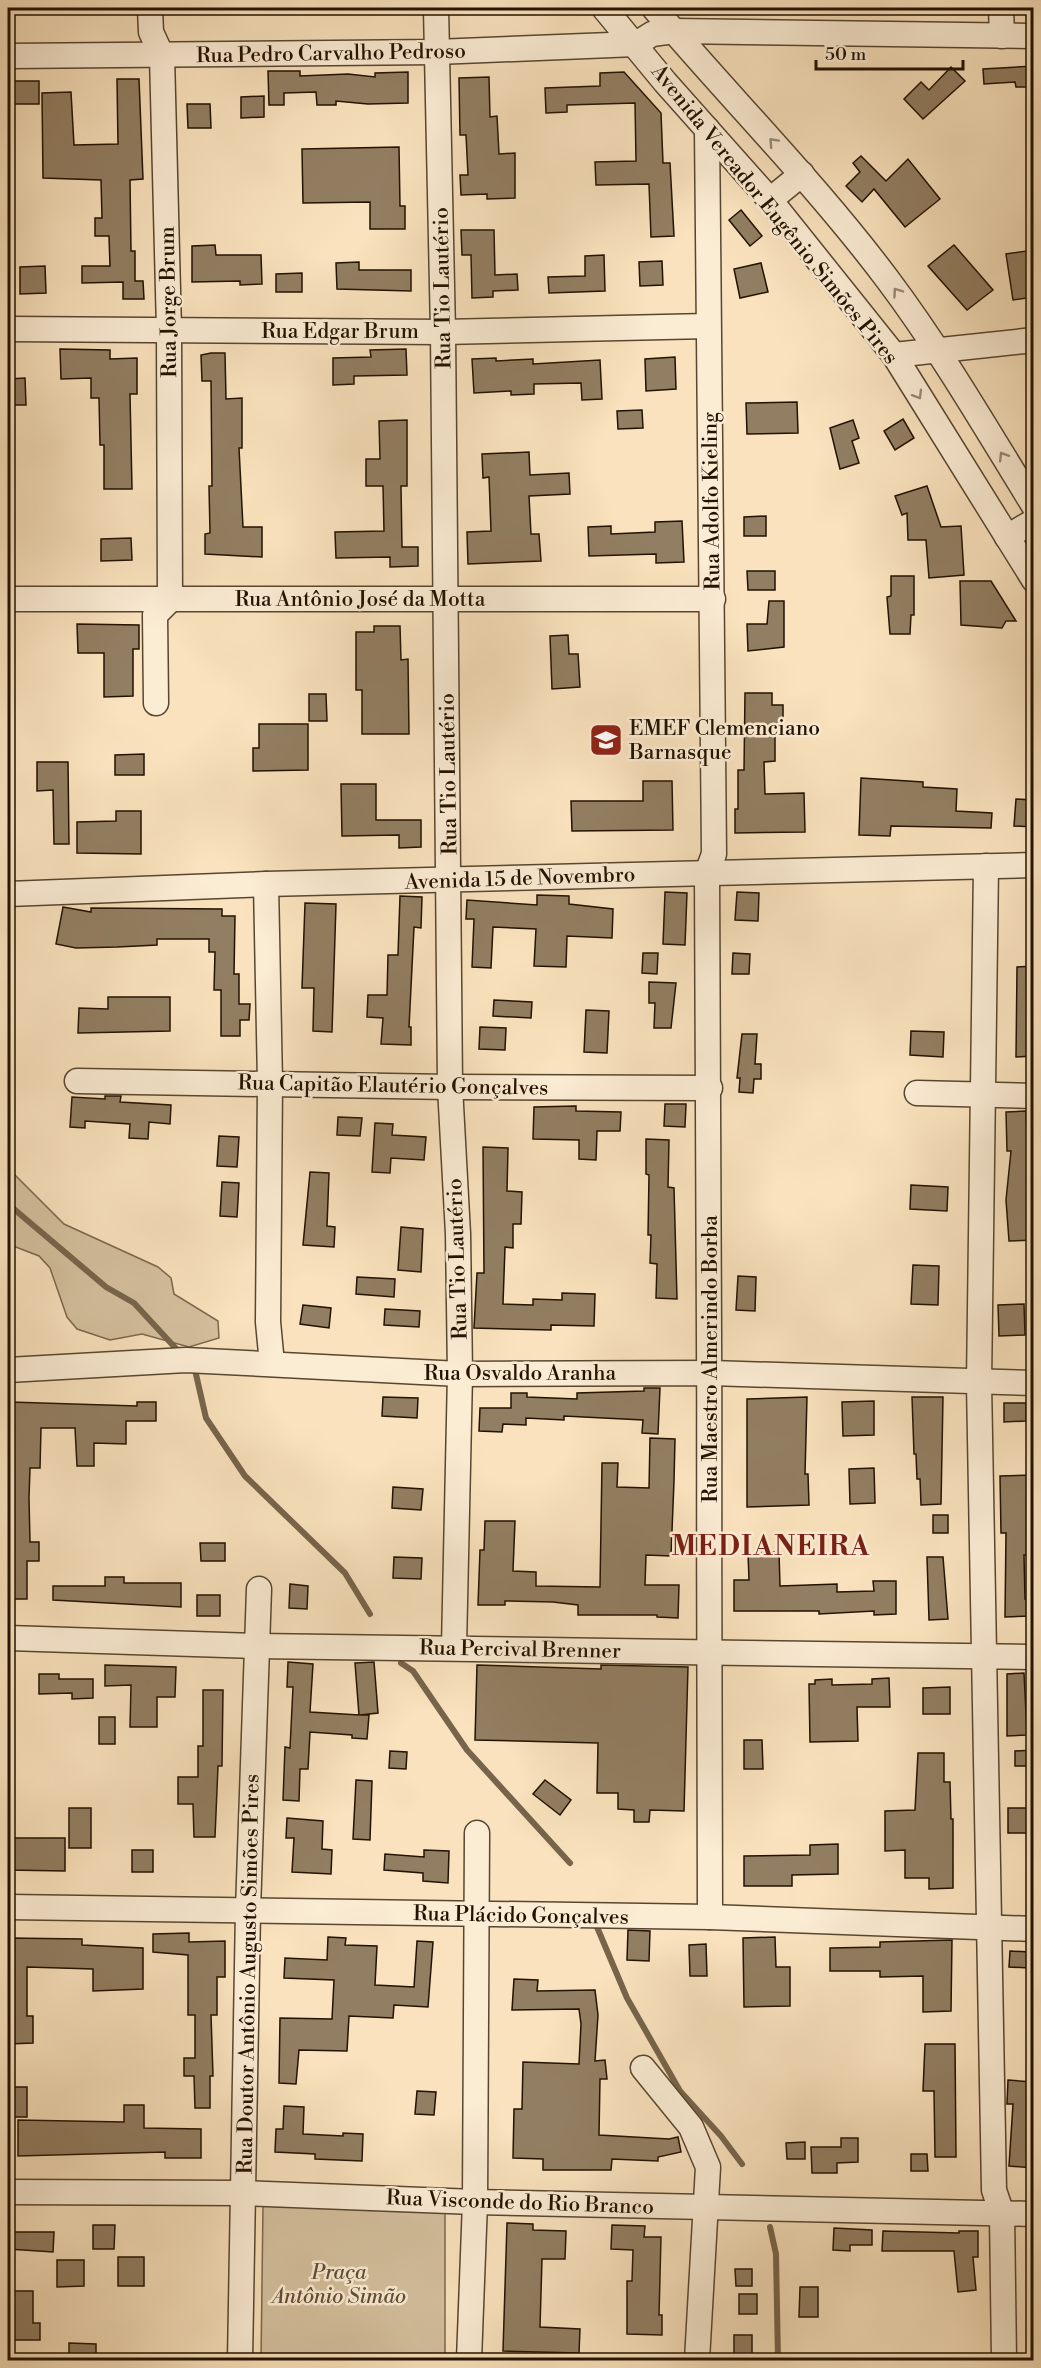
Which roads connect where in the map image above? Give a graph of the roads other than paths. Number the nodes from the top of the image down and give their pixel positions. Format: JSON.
{"nodes":[{"id":1,"x":150,"y":8,"type":"edge"},
{"id":2,"x":436,"y":8,"type":"edge"},
{"id":3,"x":604,"y":8,"type":"edge"},
{"id":4,"x":654,"y":8,"type":"edge"},
{"id":5,"x":1001,"y":8,"type":"edge"},
{"id":6,"x":654,"y":36,"type":"junction"},
{"id":7,"x":1002,"y":36,"type":"junction"},
{"id":8,"x":1034,"y":36,"type":"edge"},
{"id":9,"x":436,"y":52,"type":"junction"},
{"id":10,"x":8,"y":56,"type":"edge"},
{"id":11,"x":162,"y":56,"type":"junction"},
{"id":12,"x":706,"y":129,"type":"junction"},
{"id":13,"x":802,"y":174,"type":"junction"},
{"id":14,"x":770,"y":200,"type":"junction"},
{"id":15,"x":708,"y":326,"type":"junction"},
{"id":16,"x":8,"y":329,"type":"edge"},
{"id":17,"x":169,"y":330,"type":"junction"},
{"id":18,"x":443,"y":332,"type":"junction"},
{"id":19,"x":1034,"y":340,"type":"edge"},
{"id":20,"x":937,"y":349,"type":"junction"},
{"id":21,"x":894,"y":354,"type":"junction"},
{"id":22,"x":1034,"y":506,"type":"edge"},
{"id":23,"x":1034,"y":521,"type":"edge"},
{"id":24,"x":1007,"y":537,"type":"junction"},
{"id":25,"x":1034,"y":580,"type":"edge"},
{"id":26,"x":446,"y":598,"type":"junction"},
{"id":27,"x":8,"y":599,"type":"edge"},
{"id":28,"x":713,"y":599,"type":"junction"},
{"id":29,"x":170,"y":600,"type":"junction"},
{"id":30,"x":156,"y":703,"type":"dead end"},
{"id":31,"x":1034,"y":865,"type":"edge"},
{"id":32,"x":986,"y":866,"type":"junction"},
{"id":33,"x":707,"y":873,"type":"junction"},
{"id":34,"x":449,"y":881,"type":"junction"},
{"id":35,"x":266,"y":884,"type":"junction"},
{"id":36,"x":8,"y":894,"type":"edge"},
{"id":37,"x":77,"y":1081,"type":"dead end"},
{"id":38,"x":270,"y":1083,"type":"junction"},
{"id":39,"x":450,"y":1088,"type":"junction"},
{"id":40,"x":710,"y":1088,"type":"junction"},
{"id":41,"x":917,"y":1093,"type":"dead end"},
{"id":42,"x":982,"y":1093,"type":"junction"},
{"id":43,"x":1034,"y":1096,"type":"edge"},
{"id":44,"x":272,"y":1364,"type":"junction"},
{"id":45,"x":8,"y":1370,"type":"edge"},
{"id":46,"x":711,"y":1373,"type":"junction"},
{"id":47,"x":460,"y":1374,"type":"junction"},
{"id":48,"x":979,"y":1383,"type":"junction"},
{"id":49,"x":1034,"y":1383,"type":"edge"},
{"id":50,"x":259,"y":1588,"type":"dead end"},
{"id":51,"x":8,"y":1638,"type":"edge"},
{"id":52,"x":256,"y":1646,"type":"junction"},
{"id":53,"x":454,"y":1647,"type":"junction"},
{"id":54,"x":708,"y":1652,"type":"junction"},
{"id":55,"x":982,"y":1656,"type":"junction"},
{"id":56,"x":1034,"y":1657,"type":"edge"},
{"id":57,"x":477,"y":1833,"type":"dead end"},
{"id":58,"x":8,"y":1907,"type":"edge"},
{"id":59,"x":248,"y":1910,"type":"junction"},
{"id":60,"x":477,"y":1915,"type":"junction"},
{"id":61,"x":710,"y":1917,"type":"junction"},
{"id":62,"x":990,"y":1929,"type":"junction"},
{"id":63,"x":1034,"y":1929,"type":"edge"},
{"id":64,"x":643,"y":2068,"type":"dead end"},
{"id":65,"x":8,"y":2192,"type":"edge"},
{"id":66,"x":243,"y":2193,"type":"junction"},
{"id":67,"x":475,"y":2202,"type":"junction"},
{"id":68,"x":705,"y":2207,"type":"junction"},
{"id":69,"x":1002,"y":2214,"type":"junction"},
{"id":70,"x":1034,"y":2214,"type":"edge"},
{"id":71,"x":240,"y":2361,"type":"edge"},
{"id":72,"x":469,"y":2361,"type":"edge"},
{"id":73,"x":697,"y":2361,"type":"edge"},
{"id":74,"x":1004,"y":2361,"type":"edge"}],
"edges":[{"from":1,"to":11,"type":"street","name":"Rua Jorge Brum"},
{"from":2,"to":9,"type":"street","name":"Rua Tio Lautério"},
{"from":3,"to":6,"type":"street","name":"Avenida Vereador Eugênio Simões Pires"},
{"from":4,"to":6,"type":"street","name":"Avenida Vereador Eugênio Simões Pires"},
{"from":5,"to":7,"type":"street"},
{"from":6,"to":7,"type":"street","name":"Rua Pedro Carvalho Pedroso"},
{"from":6,"to":9,"type":"street","name":"Rua Pedro Carvalho Pedroso"},
{"from":6,"to":12,"type":"street","name":"Avenida Vereador Eugênio Simões Pires"},
{"from":13,"to":6,"type":"street","name":"Avenida Vereador Eugênio Simões Pires","one_way":true},
{"from":7,"to":8,"type":"street","name":"Rua Pedro Carvalho Pedroso"},
{"from":9,"to":11,"type":"street","name":"Rua Pedro Carvalho Pedroso"},
{"from":9,"to":18,"type":"street","name":"Rua Tio Lautério"},
{"from":10,"to":11,"type":"street","name":"Rua Pedro Carvalho Pedroso"},
{"from":11,"to":17,"type":"street","name":"Rua Jorge Brum"},
{"from":12,"to":14,"type":"street","name":"Avenida Vereador Eugênio Simões Pires"},
{"from":12,"to":15,"type":"street","name":"Rua Adolfo Kieling"},
{"from":13,"to":14,"type":"street"},
{"from":20,"to":13,"type":"street","name":"Avenida Vereador Eugênio Simões Pires","one_way":true},
{"from":14,"to":21,"type":"street","name":"Avenida Vereador Eugênio Simões Pires"},
{"from":15,"to":18,"type":"street","name":"Rua Edgar Brum"},
{"from":15,"to":28,"type":"street","name":"Rua Adolfo Kieling"},
{"from":16,"to":17,"type":"street","name":"Rua Edgar Brum"},
{"from":17,"to":18,"type":"street","name":"Rua Edgar Brum"},
{"from":17,"to":29,"type":"street","name":"Rua Jorge Brum"},
{"from":18,"to":26,"type":"street","name":"Rua Tio Lautério"},
{"from":19,"to":20,"type":"street"},
{"from":20,"to":21,"type":"street"},
{"from":22,"to":20,"type":"street","name":"Avenida Vereador Eugênio Simões Pires","one_way":true},
{"from":21,"to":24,"type":"street","name":"Avenida Vereador Eugênio Simões Pires","one_way":true},
{"from":23,"to":24,"type":"street"},
{"from":24,"to":25,"type":"street","name":"Avenida Vereador Eugênio Simões Pires"},
{"from":26,"to":28,"type":"street","name":"Rua Antônio José da Motta"},
{"from":26,"to":29,"type":"street","name":"Rua Antônio José da Motta"},
{"from":26,"to":34,"type":"street","name":"Rua Tio Lautério"},
{"from":27,"to":29,"type":"street","name":"Rua Antônio José da Motta"},
{"from":28,"to":33,"type":"street","name":"Rua Adolfo Kieling"},
{"from":29,"to":30,"type":"street"},
{"from":31,"to":32,"type":"street","name":"Avenida 15 de Novembro"},
{"from":32,"to":33,"type":"street","name":"Avenida 15 de Novembro"},
{"from":32,"to":42,"type":"street"},
{"from":33,"to":34,"type":"street","name":"Avenida 15 de Novembro"},
{"from":33,"to":40,"type":"street","name":"Rua Maestro Almerindo Borba"},
{"from":34,"to":35,"type":"street","name":"Avenida 15 de Novembro"},
{"from":34,"to":39,"type":"street","name":"Rua Tio Lautério"},
{"from":35,"to":36,"type":"street","name":"Avenida 15 de Novembro"},
{"from":35,"to":38,"type":"street"},
{"from":37,"to":38,"type":"street","name":"Rua Capitão Elautério Gonçalves"},
{"from":38,"to":39,"type":"street","name":"Rua Capitão Elautério Gonçalves"},
{"from":38,"to":44,"type":"street"},
{"from":39,"to":40,"type":"street","name":"Rua Capitão Elautério Gonçalves"},
{"from":39,"to":47,"type":"street","name":"Rua Tio Lautério"},
{"from":40,"to":46,"type":"street","name":"Rua Maestro Almerindo Borba"},
{"from":41,"to":42,"type":"street"},
{"from":42,"to":43,"type":"street"},
{"from":42,"to":48,"type":"street"},
{"from":44,"to":45,"type":"street","name":"Rua Osvaldo Aranha"},
{"from":44,"to":47,"type":"street","name":"Rua Osvaldo Aranha"},
{"from":46,"to":47,"type":"street","name":"Rua Osvaldo Aranha"},
{"from":46,"to":48,"type":"street","name":"Rua Osvaldo Aranha"},
{"from":46,"to":54,"type":"street","name":"Rua Maestro Almerindo Borba"},
{"from":47,"to":53,"type":"street","name":"Rua Tio Lautério"},
{"from":48,"to":49,"type":"street","name":"Rua Osvaldo Aranha"},
{"from":48,"to":55,"type":"street"},
{"from":50,"to":52,"type":"street","name":"Rua Doutor Antônio Augusto Simões Pires"},
{"from":51,"to":52,"type":"street","name":"Rua Percival Brenner"},
{"from":52,"to":53,"type":"street","name":"Rua Percival Brenner"},
{"from":52,"to":59,"type":"street","name":"Rua Doutor Antônio Augusto Simões Pires"},
{"from":53,"to":54,"type":"street","name":"Rua Percival Brenner"},
{"from":54,"to":55,"type":"street","name":"Rua Percival Brenner"},
{"from":54,"to":61,"type":"street","name":"Rua Maestro Almerindo Borba"},
{"from":55,"to":56,"type":"street","name":"Rua Percival Brenner"},
{"from":55,"to":62,"type":"street"},
{"from":57,"to":60,"type":"street"},
{"from":58,"to":59,"type":"street","name":"Rua Plácido Gonçalves"},
{"from":59,"to":60,"type":"street","name":"Rua Plácido Gonçalves"},
{"from":59,"to":66,"type":"street","name":"Rua Doutor Antônio Augusto Simões Pires"},
{"from":60,"to":61,"type":"street","name":"Rua Plácido Gonçalves"},
{"from":60,"to":67,"type":"street"},
{"from":61,"to":62,"type":"street","name":"Rua Plácido Gonçalves"},
{"from":62,"to":63,"type":"street","name":"Rua Plácido Gonçalves"},
{"from":62,"to":69,"type":"street"},
{"from":64,"to":68,"type":"street"},
{"from":65,"to":66,"type":"street","name":"Rua Visconde do Rio Branco"},
{"from":66,"to":67,"type":"street","name":"Rua Visconde do Rio Branco"},
{"from":66,"to":71,"type":"street","name":"Rua Doutor Antônio Augusto Simões Pires"},
{"from":67,"to":68,"type":"street","name":"Rua Visconde do Rio Branco"},
{"from":67,"to":72,"type":"street"},
{"from":68,"to":69,"type":"street","name":"Rua Visconde do Rio Branco"},
{"from":68,"to":73,"type":"street"},
{"from":69,"to":70,"type":"street","name":"Rua Visconde do Rio Branco"},
{"from":69,"to":74,"type":"street"}]}
